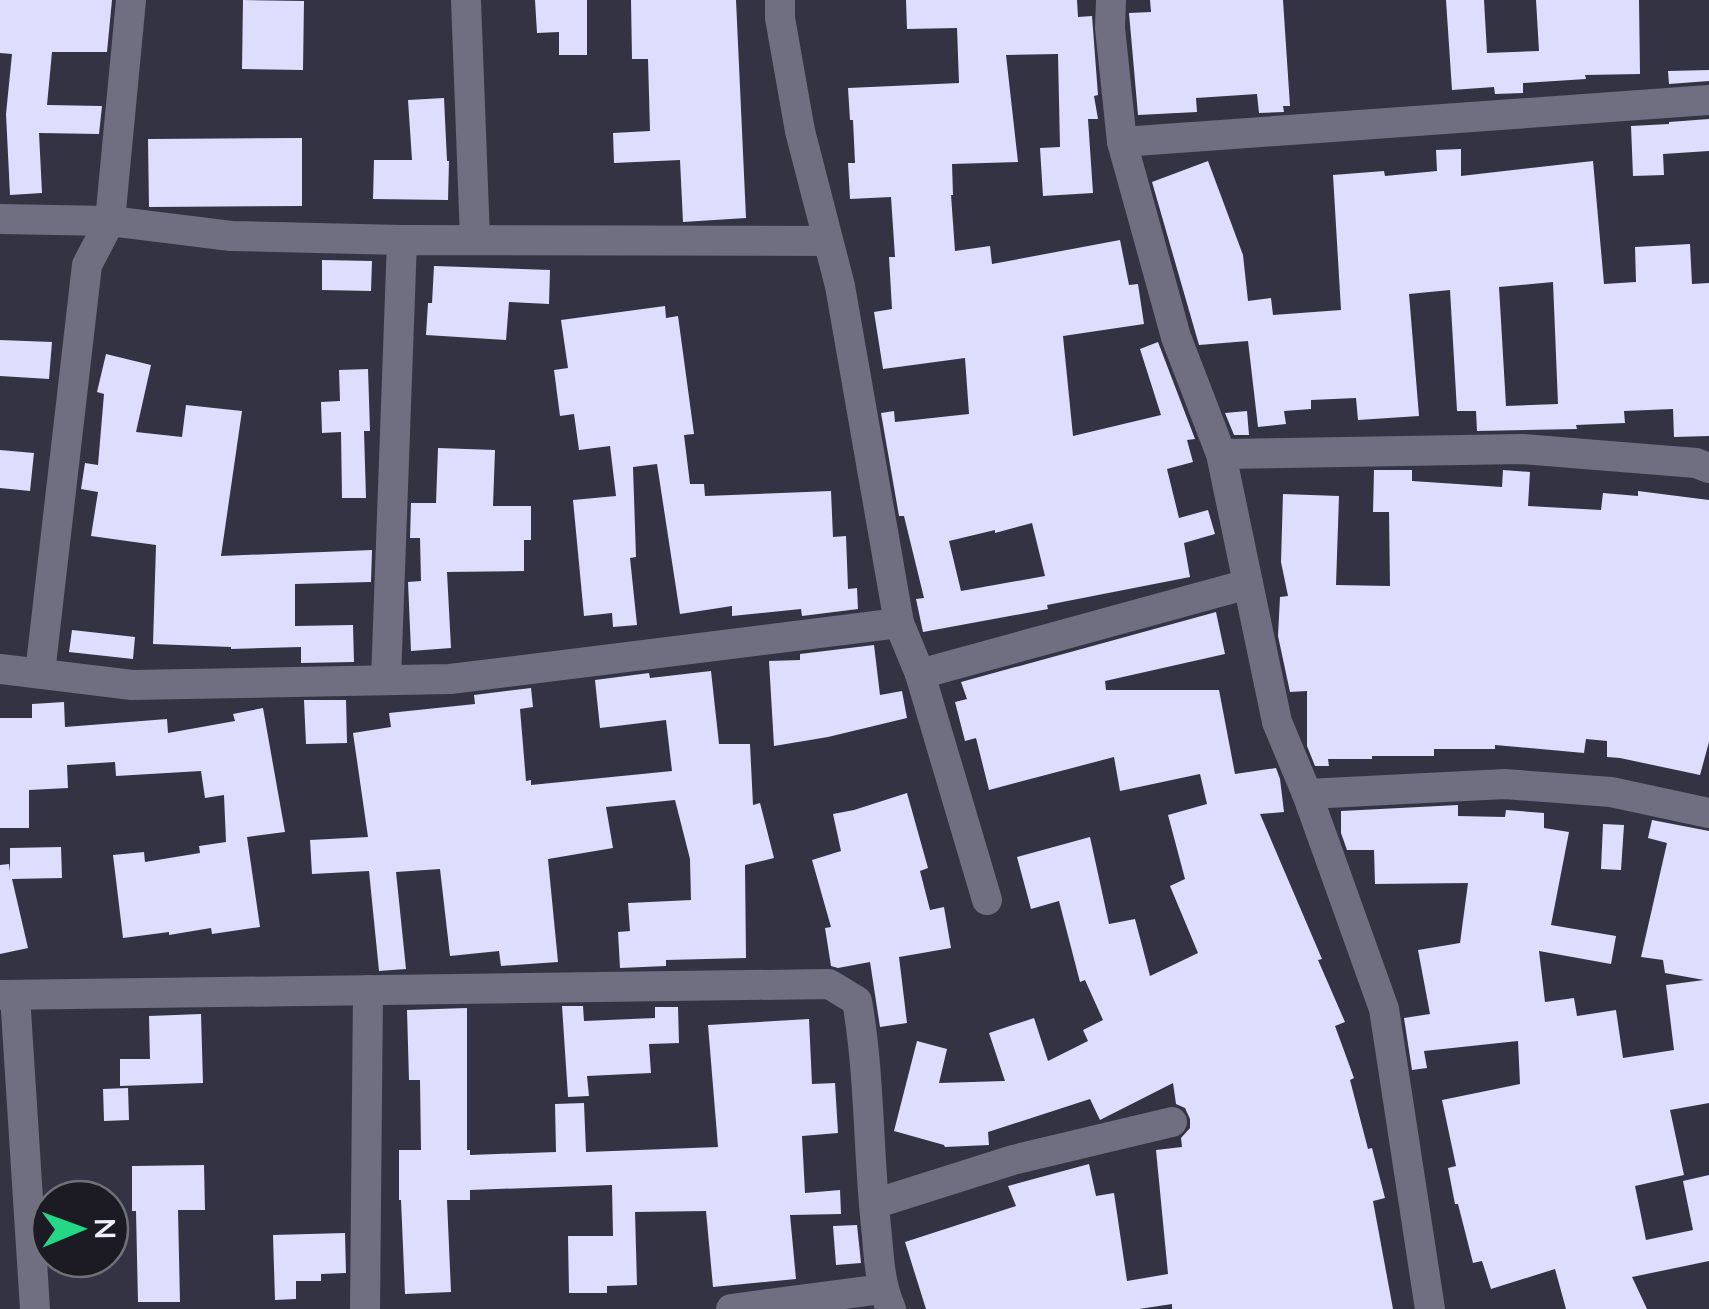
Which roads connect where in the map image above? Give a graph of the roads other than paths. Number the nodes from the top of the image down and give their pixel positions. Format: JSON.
{"nodes":[{"id":1,"x":131,"y":0,"type":"edge"},
{"id":2,"x":466,"y":0,"type":"edge"},
{"id":3,"x":780,"y":0,"type":"edge"},
{"id":4,"x":1111,"y":0,"type":"edge"},
{"id":5,"x":1709,"y":100,"type":"edge"},
{"id":6,"x":1122,"y":142,"type":"junction"},
{"id":7,"x":0,"y":220,"type":"edge"},
{"id":8,"x":110,"y":221,"type":"junction"},
{"id":9,"x":402,"y":240,"type":"junction"},
{"id":10,"x":474,"y":240,"type":"junction"},
{"id":11,"x":828,"y":241,"type":"junction"},
{"id":12,"x":1221,"y":454,"type":"junction"},
{"id":13,"x":1709,"y":468,"type":"edge"},
{"id":14,"x":1248,"y":584,"type":"junction"},
{"id":15,"x":899,"y":623,"type":"junction"},
{"id":16,"x":0,"y":668,"type":"edge"},
{"id":17,"x":40,"y":673,"type":"junction"},
{"id":18,"x":920,"y":674,"type":"junction"},
{"id":19,"x":386,"y":680,"type":"junction"},
{"id":20,"x":1307,"y":794,"type":"junction"},
{"id":21,"x":1709,"y":813,"type":"edge"},
{"id":22,"x":987,"y":900,"type":"dead end"},
{"id":23,"x":368,"y":990,"type":"junction"},
{"id":24,"x":8,"y":995,"type":"edge"},
{"id":25,"x":1172,"y":1122,"type":"dead end"},
{"id":26,"x":874,"y":1204,"type":"junction"},
{"id":27,"x":887,"y":1299,"type":"edge"},
{"id":28,"x":35,"y":1309,"type":"edge"},
{"id":29,"x":366,"y":1309,"type":"edge"},
{"id":30,"x":731,"y":1309,"type":"edge"},
{"id":31,"x":1430,"y":1309,"type":"edge"}],
"edges":[{"from":1,"to":8,"type":"street"},
{"from":2,"to":10,"type":"street"},
{"from":3,"to":11,"type":"street"},
{"from":4,"to":6,"type":"street"},
{"from":5,"to":6,"type":"street"},
{"from":6,"to":12,"type":"street"},
{"from":7,"to":8,"type":"street"},
{"from":8,"to":9,"type":"street"},
{"from":8,"to":17,"type":"street"},
{"from":9,"to":10,"type":"street"},
{"from":9,"to":19,"type":"street"},
{"from":10,"to":11,"type":"street"},
{"from":11,"to":15,"type":"street"},
{"from":12,"to":13,"type":"street"},
{"from":12,"to":14,"type":"street"},
{"from":14,"to":18,"type":"street"},
{"from":14,"to":20,"type":"street"},
{"from":15,"to":18,"type":"street"},
{"from":15,"to":19,"type":"street"},
{"from":16,"to":17,"type":"street"},
{"from":17,"to":19,"type":"street"},
{"from":18,"to":22,"type":"street"},
{"from":20,"to":21,"type":"street"},
{"from":20,"to":31,"type":"street"},
{"from":23,"to":24,"type":"street"},
{"from":23,"to":26,"type":"street"},
{"from":23,"to":29,"type":"street"},
{"from":24,"to":28,"type":"street"},
{"from":25,"to":26,"type":"street"},
{"from":26,"to":27,"type":"street"},
{"from":27,"to":30,"type":"street"}]}
